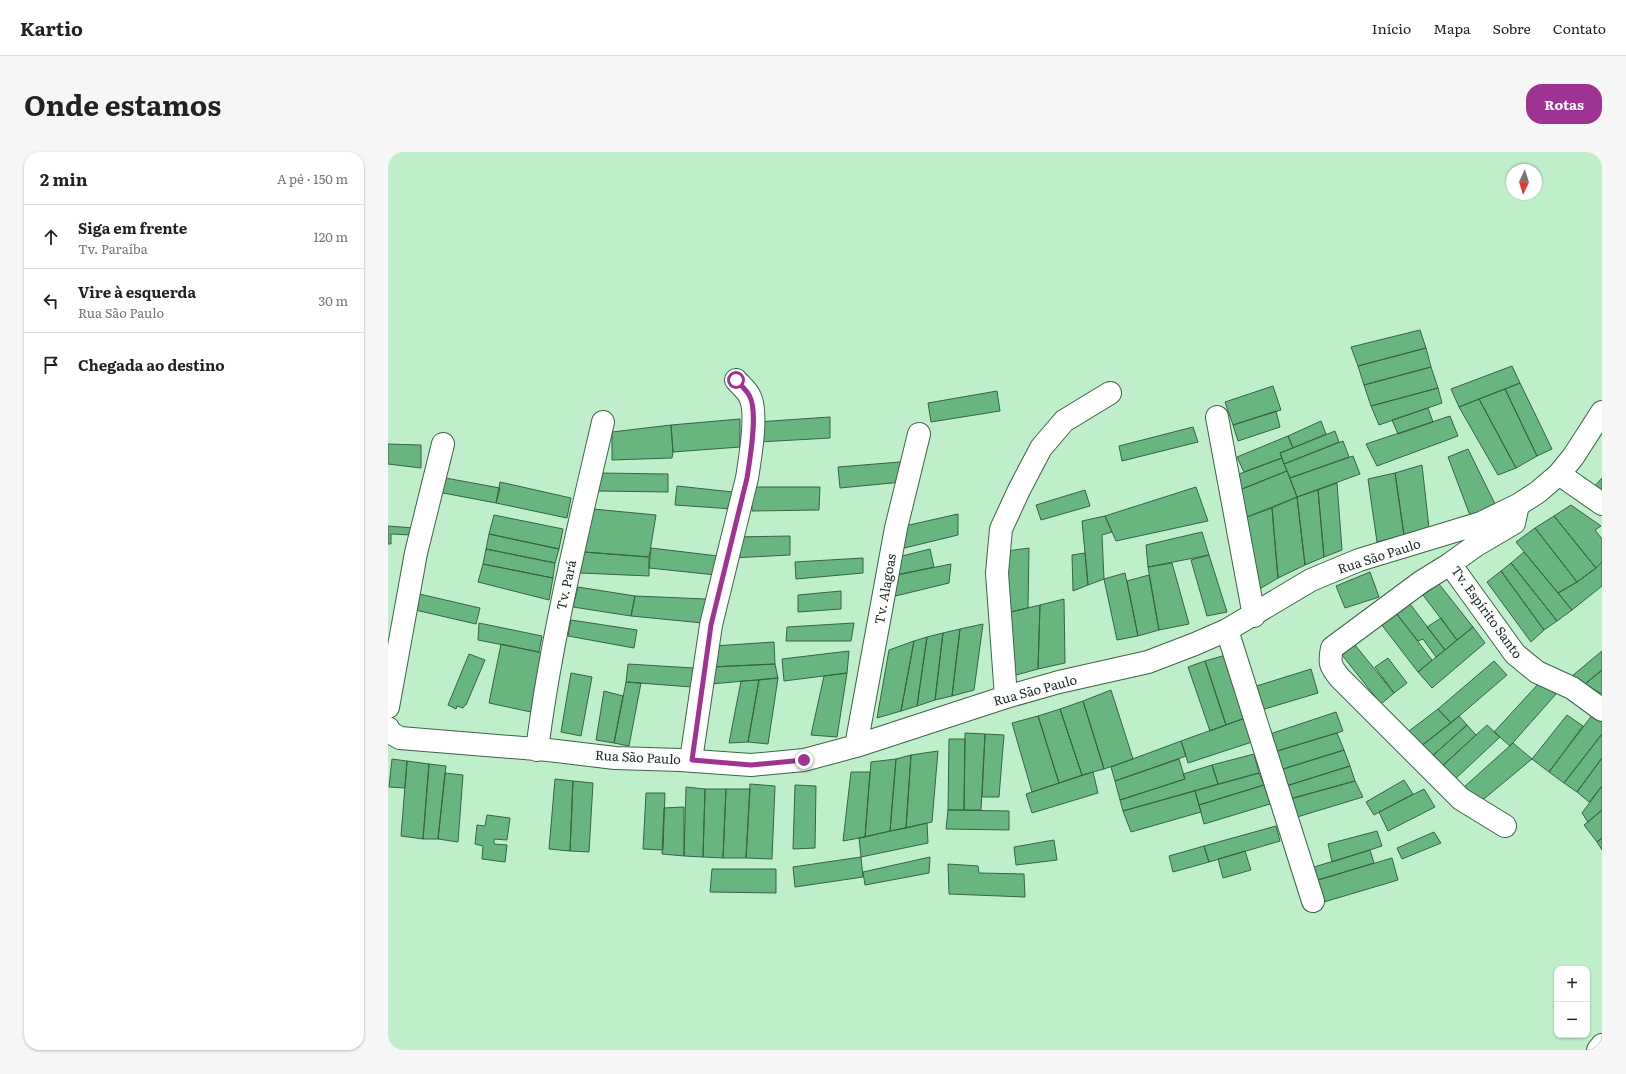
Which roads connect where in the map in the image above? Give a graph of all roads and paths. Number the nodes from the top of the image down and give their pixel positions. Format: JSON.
{"nodes":[{"id":1,"x":736,"y":380,"type":"dead end"},
{"id":2,"x":1110,"y":393,"type":"dead end"},
{"id":3,"x":1602,"y":412,"type":"edge"},
{"id":4,"x":1218,"y":417,"type":"dead end"},
{"id":5,"x":603,"y":422,"type":"dead end"},
{"id":6,"x":919,"y":434,"type":"dead end"},
{"id":7,"x":443,"y":444,"type":"dead end"},
{"id":8,"x":1559,"y":474,"type":"junction"},
{"id":9,"x":1602,"y":504,"type":"edge"},
{"id":10,"x":1518,"y":505,"type":"junction"},
{"id":11,"x":1450,"y":564,"type":"junction"},
{"id":12,"x":1254,"y":616,"type":"junction"},
{"id":13,"x":1227,"y":630,"type":"junction"},
{"id":14,"x":1006,"y":696,"type":"junction"},
{"id":15,"x":388,"y":707,"type":"edge"},
{"id":16,"x":1602,"y":710,"type":"edge"},
{"id":17,"x":394,"y":733,"type":"edge"},
{"id":18,"x":856,"y":746,"type":"junction"},
{"id":19,"x":537,"y":750,"type":"junction"},
{"id":20,"x":692,"y":760,"type":"junction"},
{"id":21,"x":1505,"y":826,"type":"dead end"},
{"id":22,"x":1313,"y":901,"type":"dead end"},
{"id":23,"x":1602,"y":1045,"type":"edge"},
{"id":24,"x":1598,"y":1050,"type":"edge"}],
"edges":[{"from":1,"to":20,"type":"street"},
{"from":2,"to":14,"type":"street"},
{"from":3,"to":8,"type":"street","name":"Rua São Paulo"},
{"from":4,"to":12,"type":"street"},
{"from":5,"to":19,"type":"street","name":"Tv. Pará"},
{"from":6,"to":18,"type":"street","name":"Tv. Alagoas"},
{"from":7,"to":15,"type":"street"},
{"from":8,"to":9,"type":"street"},
{"from":8,"to":10,"type":"street","name":"Rua São Paulo"},
{"from":10,"to":11,"type":"street","name":"Tv. Espírito Santo"},
{"from":10,"to":12,"type":"street","name":"Rua São Paulo"},
{"from":11,"to":16,"type":"street","name":"Tv. Espírito Santo"},
{"from":11,"to":21,"type":"street"},
{"from":12,"to":13,"type":"street","name":"Rua São Paulo"},
{"from":13,"to":14,"type":"street","name":"Rua São Paulo"},
{"from":13,"to":22,"type":"street"},
{"from":14,"to":18,"type":"street","name":"Rua São Paulo"},
{"from":17,"to":19,"type":"street","name":"Rua São Paulo"},
{"from":18,"to":20,"type":"street","name":"Rua São Paulo"},
{"from":19,"to":20,"type":"street","name":"Rua São Paulo"},
{"from":23,"to":24,"type":"street"}]}
